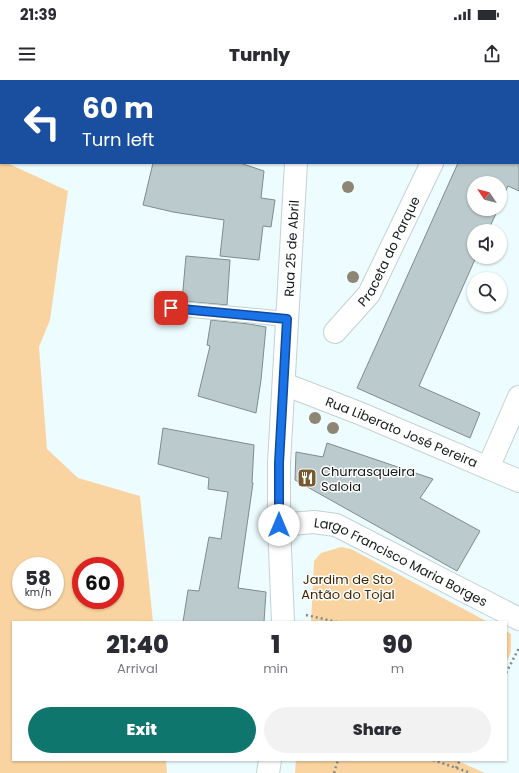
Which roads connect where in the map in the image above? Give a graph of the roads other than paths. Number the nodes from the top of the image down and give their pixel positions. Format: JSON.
{"nodes":[{"id":1,"x":296,"y":164,"type":"edge"},
{"id":2,"x":432,"y":164,"type":"edge"},
{"id":3,"x":171,"y":308,"type":"dead end"},
{"id":4,"x":287,"y":319,"type":"junction"},
{"id":5,"x":335,"y":332,"type":"dead end"},
{"id":6,"x":284,"y":384,"type":"junction"},
{"id":7,"x":519,"y":397,"type":"edge"},
{"id":8,"x":488,"y":468,"type":"junction"},
{"id":9,"x":519,"y":481,"type":"edge"},
{"id":10,"x":279,"y":525,"type":"junction"},
{"id":11,"x":283,"y":616,"type":"edge"},
{"id":12,"x":519,"y":619,"type":"edge"},
{"id":13,"x":270,"y":761,"type":"edge"},
{"id":14,"x":268,"y":773,"type":"edge"}],
"edges":[{"from":1,"to":4,"type":"street","name":"Rua 25 de Abril"},
{"from":2,"to":5,"type":"street","name":"Praceta do Parque"},
{"from":3,"to":4,"type":"lane"},
{"from":4,"to":6,"type":"street","name":"Rua 25 de Abril"},
{"from":6,"to":8,"type":"street","name":"Rua Liberato José Pereira"},
{"from":6,"to":10,"type":"street","name":"Rua 25 de Abril"},
{"from":7,"to":8,"type":"street"},
{"from":8,"to":9,"type":"street","name":"Rua Liberato José Pereira"},
{"from":10,"to":11,"type":"street"},
{"from":10,"to":12,"type":"street","name":"Largo Francisco Maria Borges"},
{"from":13,"to":14,"type":"street"}]}
